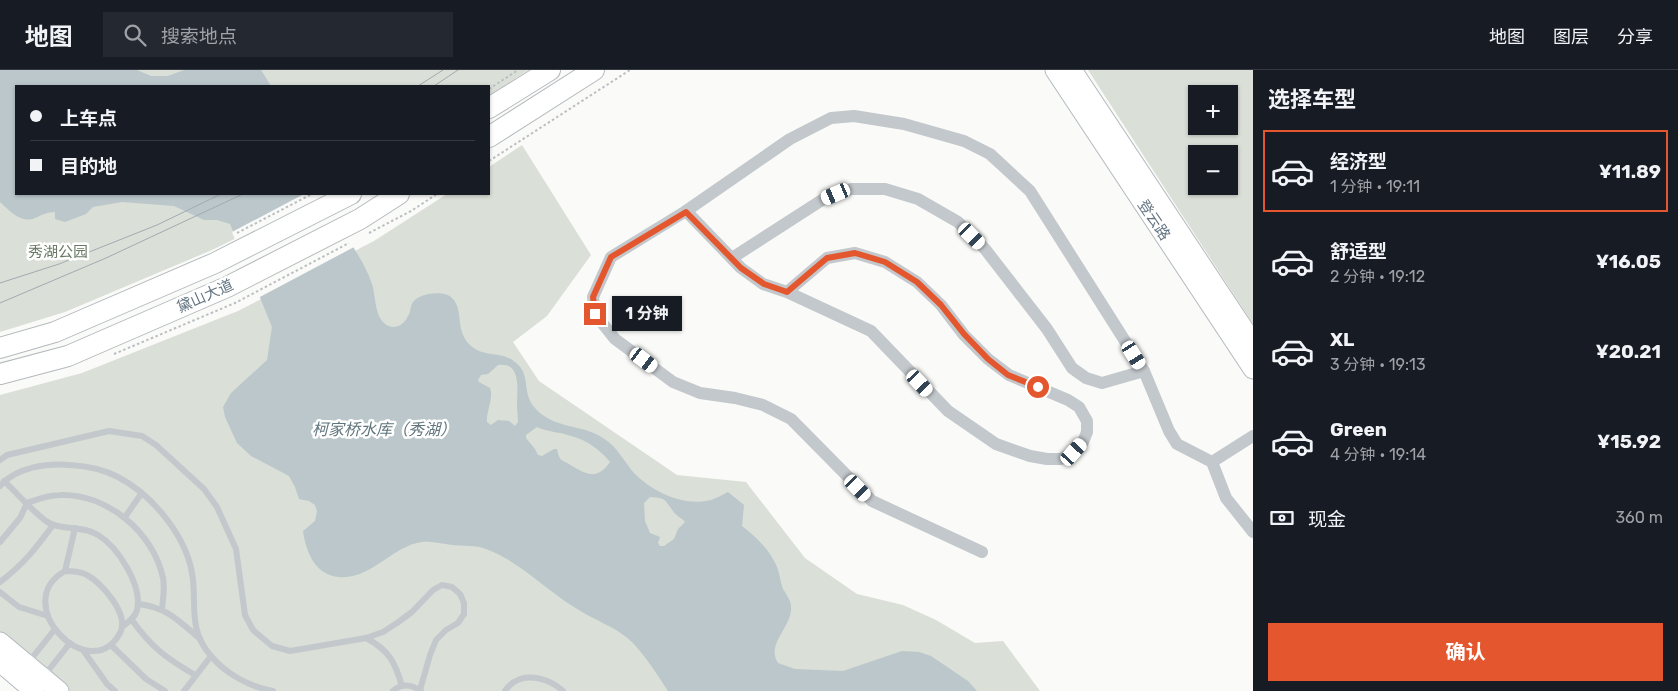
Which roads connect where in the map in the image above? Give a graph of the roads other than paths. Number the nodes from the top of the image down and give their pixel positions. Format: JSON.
{"nodes":[{"id":1,"x":550,"y":70,"type":"edge"},
{"id":2,"x":594,"y":70,"type":"edge"},
{"id":3,"x":1055,"y":70,"type":"edge"},
{"id":4,"x":1072,"y":70,"type":"edge"},
{"id":5,"x":490,"y":107,"type":"edge"},
{"id":6,"x":490,"y":136,"type":"edge"},
{"id":7,"x":349,"y":195,"type":"edge"},
{"id":8,"x":398,"y":195,"type":"edge"},
{"id":9,"x":686,"y":212,"type":"junction"},
{"id":10,"x":732,"y":258,"type":"junction"},
{"id":11,"x":787,"y":292,"type":"junction"},
{"id":12,"x":1253,"y":343,"type":"edge"},
{"id":13,"x":0,"y":348,"type":"edge"},
{"id":14,"x":1253,"y":369,"type":"edge"},
{"id":15,"x":1144,"y":372,"type":"junction"},
{"id":16,"x":0,"y":374,"type":"edge"},
{"id":17,"x":1253,"y":436,"type":"edge"},
{"id":18,"x":0,"y":460,"type":"edge"},
{"id":19,"x":1212,"y":462,"type":"junction"},
{"id":20,"x":2,"y":483,"type":"edge"},
{"id":21,"x":141,"y":494,"type":"junction"},
{"id":22,"x":27,"y":503,"type":"junction"},
{"id":23,"x":124,"y":517,"type":"junction"},
{"id":24,"x":53,"y":525,"type":"junction"},
{"id":25,"x":75,"y":528,"type":"junction"},
{"id":26,"x":1253,"y":532,"type":"edge"},
{"id":27,"x":0,"y":542,"type":"edge"},
{"id":28,"x":982,"y":552,"type":"dead end"},
{"id":29,"x":65,"y":571,"type":"junction"},
{"id":30,"x":0,"y":582,"type":"edge"},
{"id":31,"x":0,"y":592,"type":"edge"},
{"id":32,"x":138,"y":604,"type":"junction"},
{"id":33,"x":162,"y":609,"type":"junction"},
{"id":34,"x":48,"y":616,"type":"junction"},
{"id":35,"x":132,"y":620,"type":"junction"},
{"id":36,"x":122,"y":627,"type":"junction"},
{"id":37,"x":55,"y":629,"type":"junction"},
{"id":38,"x":366,"y":638,"type":"junction"},
{"id":39,"x":201,"y":640,"type":"junction"},
{"id":40,"x":0,"y":642,"type":"edge"},
{"id":41,"x":70,"y":643,"type":"junction"},
{"id":42,"x":110,"y":645,"type":"junction"},
{"id":43,"x":83,"y":650,"type":"junction"},
{"id":44,"x":211,"y":656,"type":"junction"},
{"id":45,"x":0,"y":662,"type":"edge"},
{"id":46,"x":21,"y":670,"type":"junction"},
{"id":47,"x":195,"y":675,"type":"junction"},
{"id":48,"x":37,"y":686,"type":"edge"},
{"id":49,"x":402,"y":686,"type":"junction"},
{"id":50,"x":60,"y":691,"type":"edge"},
{"id":51,"x":115,"y":691,"type":"edge"},
{"id":52,"x":165,"y":691,"type":"edge"},
{"id":53,"x":184,"y":691,"type":"edge"},
{"id":54,"x":272,"y":691,"type":"edge"},
{"id":55,"x":392,"y":691,"type":"edge"},
{"id":56,"x":421,"y":691,"type":"edge"},
{"id":57,"x":505,"y":691,"type":"edge"},
{"id":58,"x":563,"y":691,"type":"edge"}],
"edges":[{"from":1,"to":5,"type":"main road"},
{"from":2,"to":6,"type":"main road"},
{"from":3,"to":14,"type":"main road","name":"登云路"},
{"from":4,"to":12,"type":"main road","name":"登云路"},
{"from":7,"to":13,"type":"main road","name":"黛山大道"},
{"from":8,"to":16,"type":"main road","name":"黛山大道"},
{"from":9,"to":10,"type":"street"},
{"from":9,"to":15,"type":"street"},
{"from":9,"to":28,"type":"street"},
{"from":10,"to":11,"type":"street"},
{"from":10,"to":15,"type":"street"},
{"from":11,"to":11,"type":"street"},
{"from":15,"to":19,"type":"street"},
{"from":17,"to":19,"type":"street"},
{"from":18,"to":38,"type":"lane"},
{"from":19,"to":26,"type":"street"},
{"from":20,"to":21,"type":"lane"},
{"from":20,"to":22,"type":"lane"},
{"from":21,"to":23,"type":"lane"},
{"from":21,"to":39,"type":"lane"},
{"from":22,"to":23,"type":"lane"},
{"from":22,"to":24,"type":"lane"},
{"from":22,"to":27,"type":"lane"},
{"from":23,"to":33,"type":"lane"},
{"from":24,"to":25,"type":"lane"},
{"from":24,"to":30,"type":"lane"},
{"from":25,"to":29,"type":"lane"},
{"from":25,"to":32,"type":"lane"},
{"from":29,"to":34,"type":"lane"},
{"from":29,"to":36,"type":"lane"},
{"from":31,"to":34,"type":"lane"},
{"from":32,"to":33,"type":"lane"},
{"from":32,"to":35,"type":"lane"},
{"from":33,"to":39,"type":"lane"},
{"from":34,"to":37,"type":"lane"},
{"from":35,"to":36,"type":"lane"},
{"from":35,"to":47,"type":"lane"},
{"from":36,"to":42,"type":"lane"},
{"from":37,"to":41,"type":"lane"},
{"from":37,"to":46,"type":"lane"},
{"from":38,"to":49,"type":"lane"},
{"from":38,"to":56,"type":"lane"},
{"from":39,"to":44,"type":"lane"},
{"from":40,"to":46,"type":"main road"},
{"from":41,"to":43,"type":"lane"},
{"from":41,"to":48,"type":"lane"},
{"from":42,"to":43,"type":"lane"},
{"from":42,"to":52,"type":"lane"},
{"from":43,"to":51,"type":"lane"},
{"from":44,"to":47,"type":"lane"},
{"from":44,"to":54,"type":"lane"},
{"from":45,"to":46,"type":"main road"},
{"from":46,"to":48,"type":"main road"},
{"from":47,"to":53,"type":"lane"},
{"from":48,"to":50,"type":"main road"},
{"from":49,"to":55,"type":"lane"},
{"from":49,"to":56,"type":"lane"},
{"from":57,"to":58,"type":"lane"}]}
